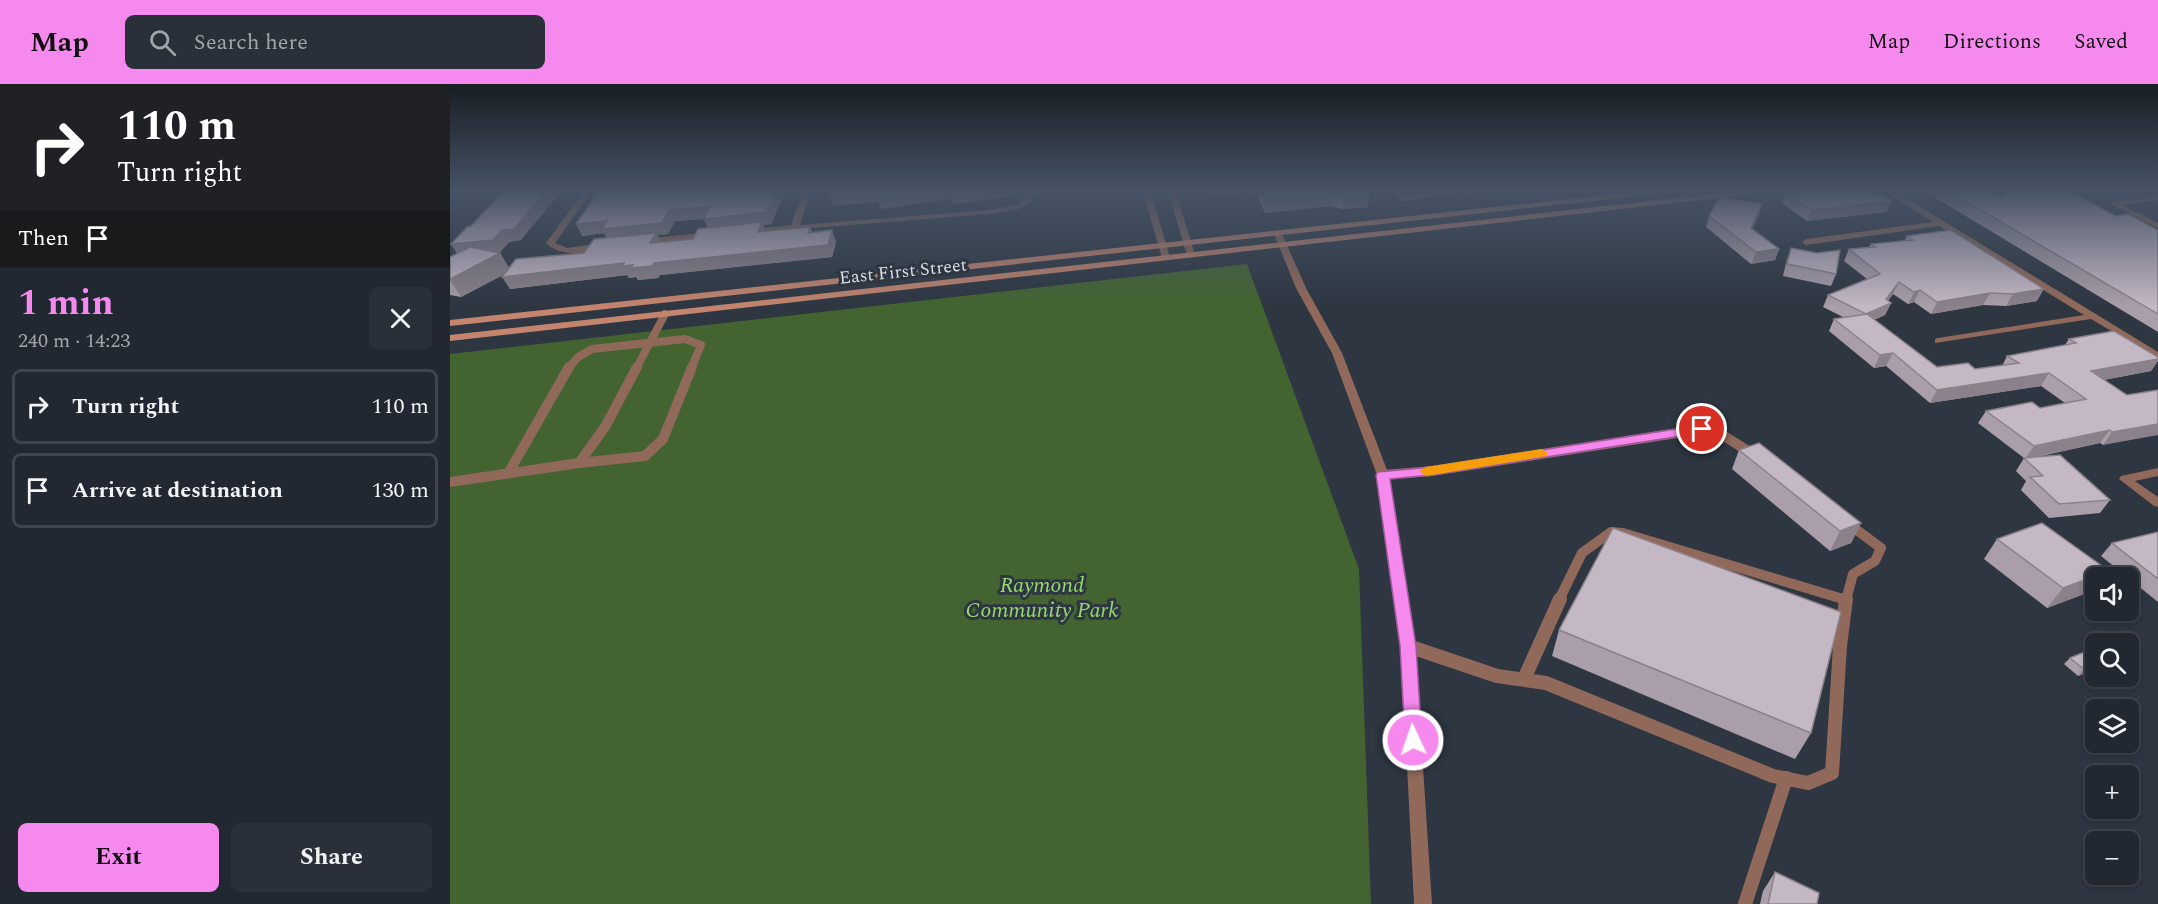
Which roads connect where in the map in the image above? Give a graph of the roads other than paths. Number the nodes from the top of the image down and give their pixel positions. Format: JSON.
{"nodes":[{"id":1,"x":558,"y":230,"type":"edge"},
{"id":2,"x":763,"y":230,"type":"edge"},
{"id":3,"x":1158,"y":230,"type":"edge"},
{"id":4,"x":1184,"y":230,"type":"edge"},
{"id":5,"x":1356,"y":230,"type":"edge"},
{"id":6,"x":1376,"y":230,"type":"edge"},
{"id":7,"x":1889,"y":230,"type":"edge"},
{"id":8,"x":1952,"y":230,"type":"edge"},
{"id":9,"x":736,"y":233,"type":"edge"},
{"id":10,"x":725,"y":234,"type":"edge"},
{"id":11,"x":1280,"y":240,"type":"junction"},
{"id":12,"x":1806,"y":242,"type":"dead end"},
{"id":13,"x":631,"y":243,"type":"edge"},
{"id":14,"x":1188,"y":243,"type":"junction"},
{"id":15,"x":607,"y":246,"type":"edge"},
{"id":16,"x":1162,"y":246,"type":"junction"},
{"id":17,"x":1191,"y":255,"type":"junction"},
{"id":18,"x":1166,"y":258,"type":"junction"},
{"id":19,"x":665,"y":314,"type":"junction"},
{"id":20,"x":2092,"y":316,"type":"junction"},
{"id":21,"x":450,"y":323,"type":"edge"},
{"id":22,"x":450,"y":338,"type":"edge"},
{"id":23,"x":1938,"y":341,"type":"dead end"},
{"id":24,"x":649,"y":344,"type":"junction"},
{"id":25,"x":2158,"y":356,"type":"edge"},
{"id":26,"x":1762,"y":461,"type":"edge"},
{"id":27,"x":579,"y":463,"type":"junction"},
{"id":28,"x":509,"y":472,"type":"junction"},
{"id":29,"x":2158,"y":472,"type":"edge"},
{"id":30,"x":1383,"y":475,"type":"junction"},
{"id":31,"x":450,"y":482,"type":"edge"},
{"id":32,"x":2158,"y":503,"type":"edge"},
{"id":33,"x":1836,"y":514,"type":"edge"},
{"id":34,"x":1843,"y":599,"type":"junction"},
{"id":35,"x":1408,"y":646,"type":"junction"},
{"id":36,"x":1524,"y":679,"type":"junction"},
{"id":37,"x":1786,"y":778,"type":"junction"},
{"id":38,"x":1423,"y":904,"type":"edge"},
{"id":39,"x":1745,"y":904,"type":"edge"}],
"edges":[{"from":1,"to":15,"type":"street"},
{"from":2,"to":9,"type":"street"},
{"from":3,"to":16,"type":"street"},
{"from":4,"to":14,"type":"street"},
{"from":5,"to":11,"type":"main road","name":"East First Street"},
{"from":6,"to":11,"type":"main road","name":"East First Street"},
{"from":7,"to":12,"type":"street"},
{"from":8,"to":20,"type":"street"},
{"from":10,"to":13,"type":"street"},
{"from":11,"to":14,"type":"main road","name":"East First Street"},
{"from":11,"to":17,"type":"main road","name":"East First Street"},
{"from":11,"to":30,"type":"street"},
{"from":14,"to":16,"type":"main road","name":"East First Street"},
{"from":14,"to":17,"type":"street"},
{"from":16,"to":18,"type":"street"},
{"from":16,"to":21,"type":"main road","name":"East First Street"},
{"from":17,"to":18,"type":"main road","name":"East First Street"},
{"from":18,"to":19,"type":"main road","name":"East First Street"},
{"from":19,"to":22,"type":"main road","name":"East First Street"},
{"from":19,"to":24,"type":"lane"},
{"from":20,"to":23,"type":"street"},
{"from":20,"to":25,"type":"street"},
{"from":24,"to":27,"type":"lane"},
{"from":24,"to":27,"type":"lane"},
{"from":24,"to":28,"type":"lane"},
{"from":26,"to":30,"type":"lane"},
{"from":27,"to":28,"type":"lane"},
{"from":28,"to":31,"type":"lane"},
{"from":29,"to":32,"type":"street"},
{"from":30,"to":35,"type":"street"},
{"from":33,"to":34,"type":"lane"},
{"from":34,"to":36,"type":"lane"},
{"from":34,"to":37,"type":"lane"},
{"from":35,"to":36,"type":"lane"},
{"from":35,"to":38,"type":"street"},
{"from":36,"to":37,"type":"lane"},
{"from":37,"to":39,"type":"lane"}]}
